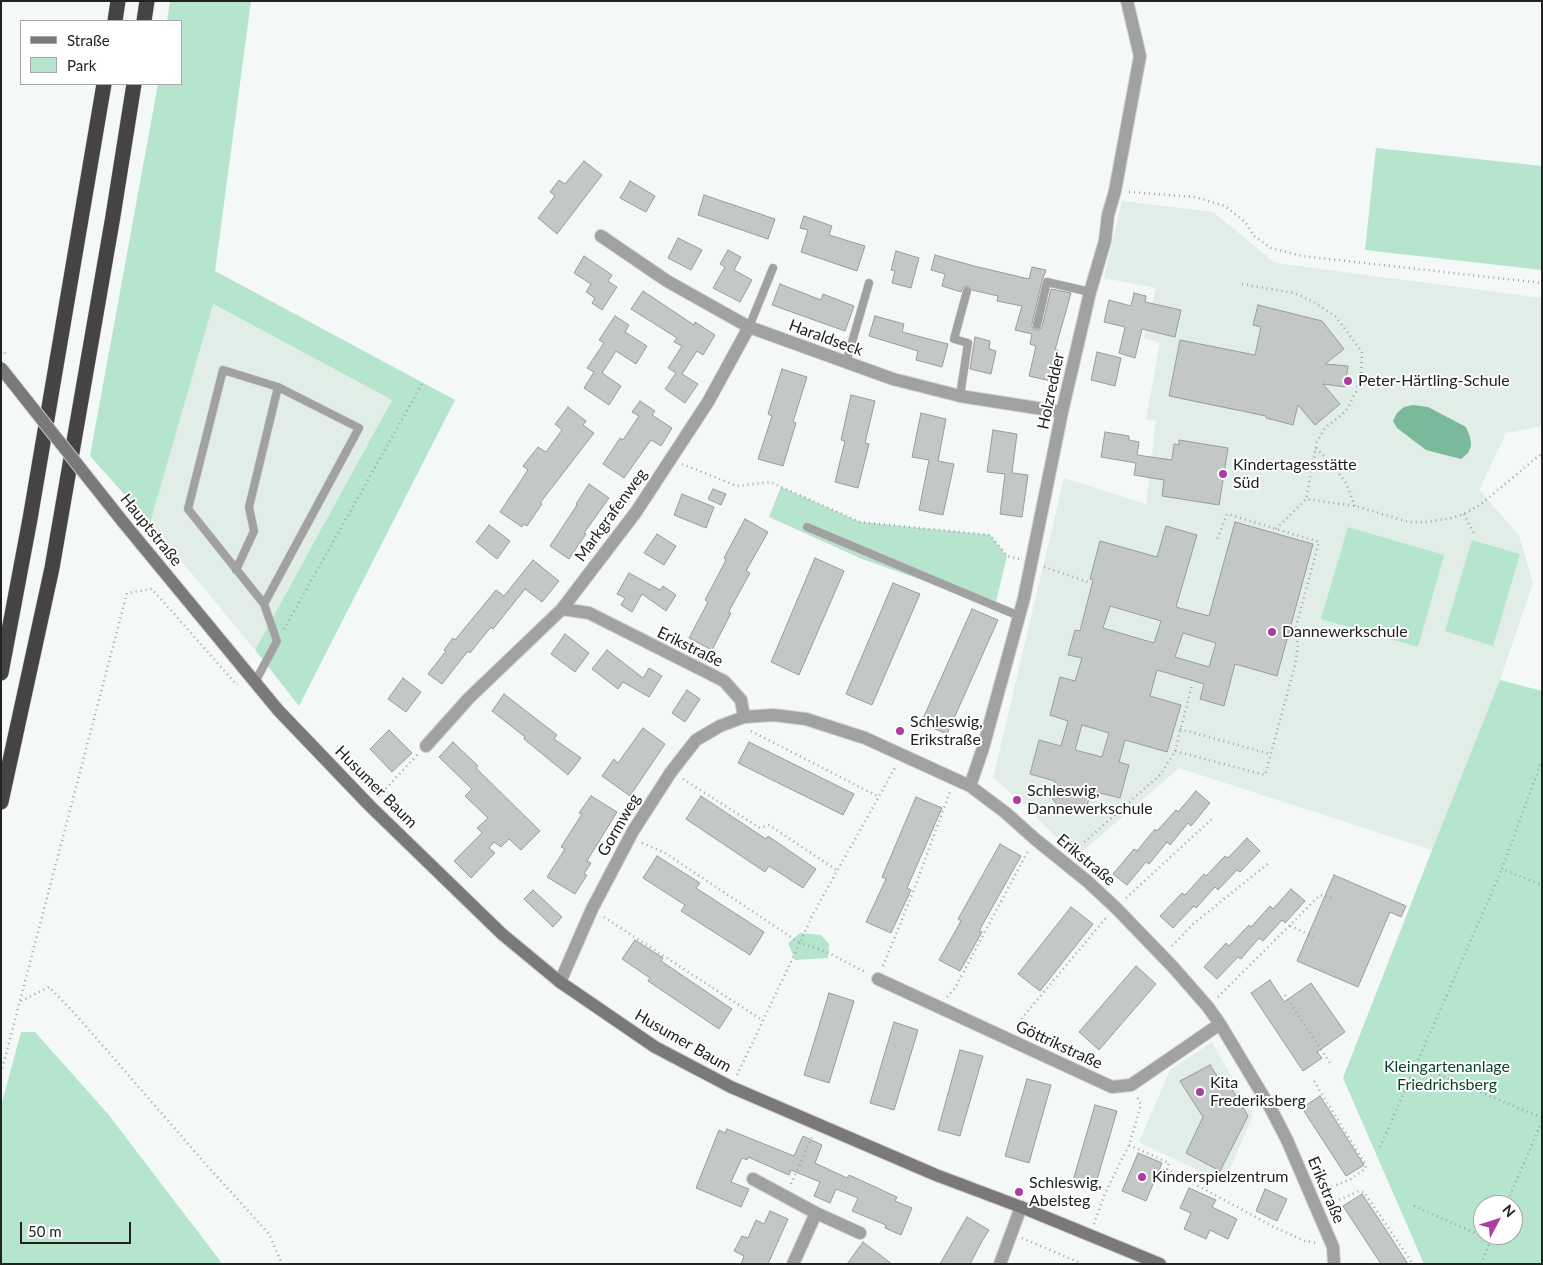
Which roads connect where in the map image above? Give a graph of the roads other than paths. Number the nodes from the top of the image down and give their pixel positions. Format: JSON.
{"nodes":[{"id":1,"x":118,"y":1,"type":"edge"},
{"id":2,"x":147,"y":1,"type":"edge"},
{"id":3,"x":1127,"y":1,"type":"edge"},
{"id":4,"x":115,"y":20,"type":"edge"},
{"id":5,"x":144,"y":20,"type":"edge"},
{"id":6,"x":104,"y":85,"type":"edge"},
{"id":7,"x":134,"y":85,"type":"edge"},
{"id":8,"x":601,"y":236,"type":"dead end"},
{"id":9,"x":773,"y":268,"type":"dead end"},
{"id":10,"x":869,"y":283,"type":"dead end"},
{"id":11,"x":967,"y":291,"type":"dead end"},
{"id":12,"x":1090,"y":292,"type":"junction"},
{"id":13,"x":1037,"y":326,"type":"dead end"},
{"id":14,"x":749,"y":327,"type":"junction"},
{"id":15,"x":846,"y":363,"type":"junction"},
{"id":16,"x":1,"y":368,"type":"edge"},
{"id":17,"x":278,"y":387,"type":"junction"},
{"id":18,"x":960,"y":396,"type":"junction"},
{"id":19,"x":1062,"y":412,"type":"junction"},
{"id":20,"x":806,"y":526,"type":"dead end"},
{"id":21,"x":236,"y":570,"type":"junction"},
{"id":22,"x":264,"y":604,"type":"junction"},
{"id":23,"x":562,"y":609,"type":"junction"},
{"id":24,"x":1019,"y":616,"type":"junction"},
{"id":25,"x":1,"y":673,"type":"edge"},
{"id":26,"x":255,"y":682,"type":"junction"},
{"id":27,"x":278,"y":710,"type":"joint"},
{"id":28,"x":744,"y":717,"type":"junction"},
{"id":29,"x":426,"y":746,"type":"road end"},
{"id":30,"x":970,"y":786,"type":"junction"},
{"id":31,"x":1,"y":802,"type":"edge"},
{"id":32,"x":878,"y":979,"type":"road end"},
{"id":33,"x":560,"y":982,"type":"junction"},
{"id":34,"x":1220,"y":1024,"type":"junction"},
{"id":35,"x":753,"y":1178,"type":"dead end"},
{"id":36,"x":1021,"y":1207,"type":"junction"},
{"id":37,"x":816,"y":1213,"type":"junction"},
{"id":38,"x":860,"y":1233,"type":"dead end"},
{"id":39,"x":793,"y":1264,"type":"edge"},
{"id":40,"x":1000,"y":1264,"type":"edge"},
{"id":41,"x":1160,"y":1264,"type":"edge"},
{"id":42,"x":1334,"y":1264,"type":"edge"}],
"edges":[{"from":1,"to":4,"type":"highway"},
{"from":2,"to":5,"type":"highway"},
{"from":3,"to":12,"type":"street","name":"Holzredder"},
{"from":6,"to":25,"type":"highway"},
{"from":7,"to":31,"type":"highway"},
{"from":8,"to":14,"type":"street","name":"Haraldseck"},
{"from":9,"to":14,"type":"lane","name":"Markgrafenweg"},
{"from":10,"to":15,"type":"lane"},
{"from":11,"to":18,"type":"lane"},
{"from":12,"to":13,"type":"lane"},
{"from":12,"to":19,"type":"street","name":"Holzredder"},
{"from":14,"to":15,"type":"street","name":"Haraldseck"},
{"from":14,"to":23,"type":"street","name":"Markgrafenweg"},
{"from":15,"to":18,"type":"street","name":"Haraldseck"},
{"from":16,"to":26,"type":"street","name":"Hauptstraße","bridge":true},
{"from":17,"to":21,"type":"lane"},
{"from":17,"to":21,"type":"lane"},
{"from":17,"to":22,"type":"lane"},
{"from":18,"to":19,"type":"street","name":"Haraldseck"},
{"from":19,"to":24,"type":"street","name":"Holzredder"},
{"from":20,"to":24,"type":"lane"},
{"from":21,"to":22,"type":"lane"},
{"from":22,"to":26,"type":"lane"},
{"from":23,"to":28,"type":"street","name":"Erikstraße"},
{"from":23,"to":29,"type":"street","name":"Markgrafenweg"},
{"from":24,"to":30,"type":"street","name":"Holzredder"},
{"from":26,"to":27,"type":"street","name":"Hauptstraße"},
{"from":27,"to":33,"type":"street","name":"Husumer Baum"},
{"from":28,"to":30,"type":"street","name":"Erikstraße"},
{"from":28,"to":33,"type":"street","name":"Gormweg"},
{"from":30,"to":34,"type":"street","name":"Erikstraße"},
{"from":32,"to":34,"type":"street","name":"Göttrikstraße"},
{"from":33,"to":36,"type":"street","name":"Husumer Baum"},
{"from":34,"to":42,"type":"street","name":"Erikstraße"},
{"from":35,"to":37,"type":"street"},
{"from":36,"to":40,"type":"street"},
{"from":36,"to":41,"type":"street","name":"Husumer Baum"},
{"from":37,"to":38,"type":"street"},
{"from":37,"to":39,"type":"street"}]}
